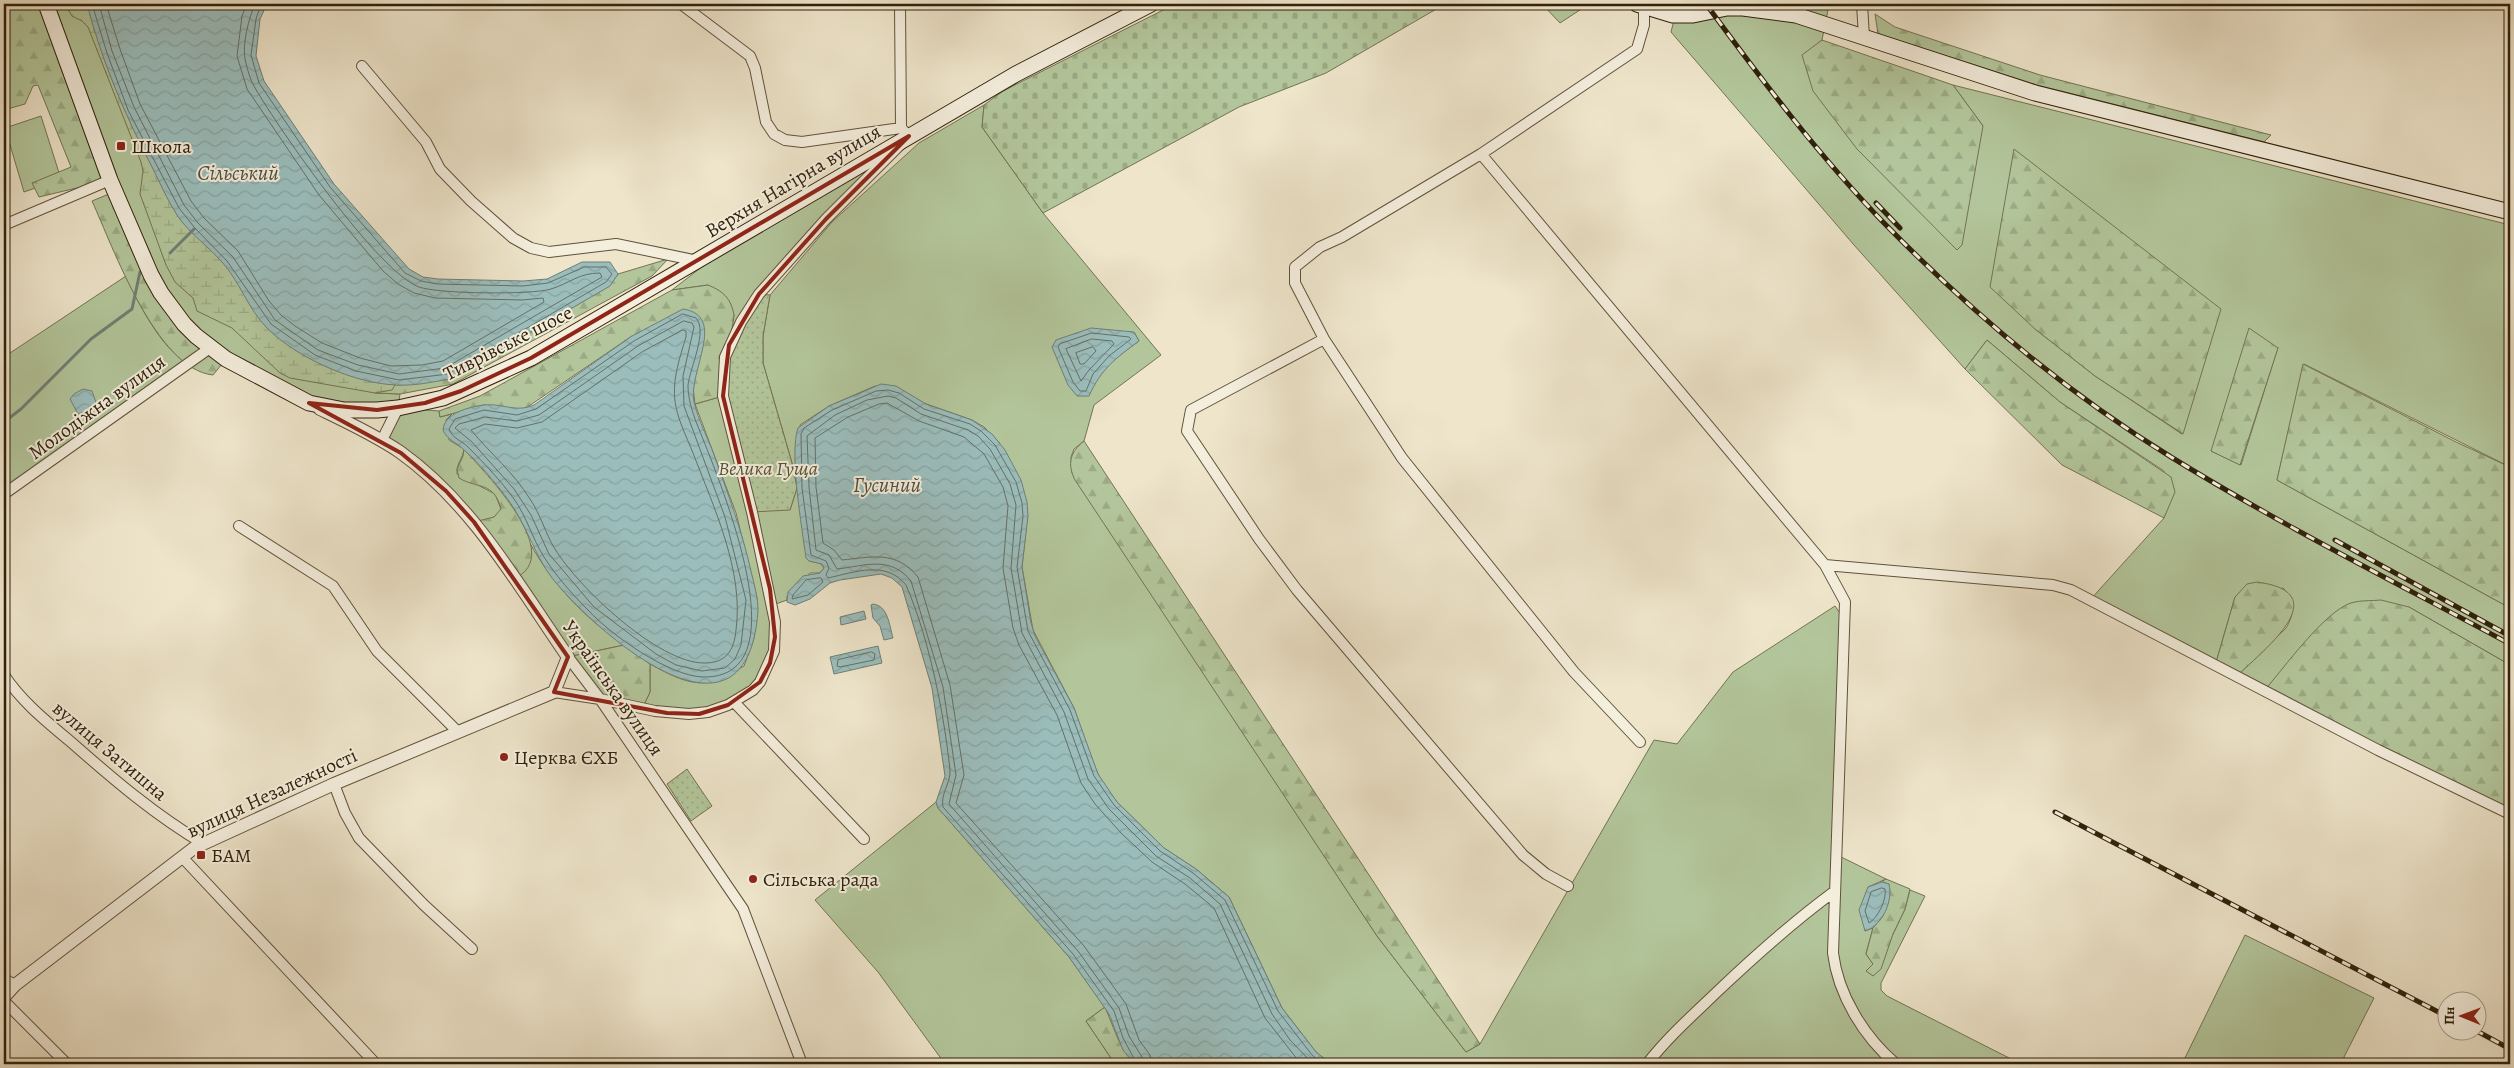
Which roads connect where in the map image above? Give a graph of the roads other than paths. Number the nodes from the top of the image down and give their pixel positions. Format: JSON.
{"nodes":[{"id":1,"x":46,"y":4,"type":"edge"},
{"id":2,"x":681,"y":4,"type":"edge"},
{"id":3,"x":900,"y":4,"type":"edge"},
{"id":4,"x":1151,"y":4,"type":"edge"},
{"id":5,"x":1862,"y":4,"type":"edge"},
{"id":6,"x":1640,"y":5,"type":"edge"},
{"id":7,"x":1864,"y":37,"type":"junction"},
{"id":8,"x":362,"y":66,"type":"dead end"},
{"id":9,"x":905,"y":132,"type":"junction"},
{"id":10,"x":1480,"y":154,"type":"junction"},
{"id":11,"x":110,"y":180,"type":"junction"},
{"id":12,"x":2510,"y":212,"type":"edge"},
{"id":13,"x":4,"y":225,"type":"edge"},
{"id":14,"x":698,"y":261,"type":"junction"},
{"id":15,"x":1324,"y":339,"type":"junction"},
{"id":16,"x":210,"y":348,"type":"junction"},
{"id":17,"x":309,"y":403,"type":"junction"},
{"id":18,"x":398,"y":408,"type":"junction"},
{"id":19,"x":382,"y":440,"type":"junction"},
{"id":20,"x":4,"y":494,"type":"edge"},
{"id":21,"x":239,"y":526,"type":"dead end"},
{"id":22,"x":1825,"y":564,"type":"junction"},
{"id":23,"x":568,"y":657,"type":"junction"},
{"id":24,"x":4,"y":675,"type":"edge"},
{"id":25,"x":554,"y":692,"type":"junction"},
{"id":26,"x":600,"y":699,"type":"junction"},
{"id":27,"x":734,"y":702,"type":"junction"},
{"id":28,"x":457,"y":731,"type":"junction"},
{"id":29,"x":1640,"y":742,"type":"dead end"},
{"id":30,"x":334,"y":784,"type":"junction"},
{"id":31,"x":2510,"y":814,"type":"edge"},
{"id":32,"x":864,"y":839,"type":"dead end"},
{"id":33,"x":204,"y":844,"type":"junction"},
{"id":34,"x":182,"y":857,"type":"junction"},
{"id":35,"x":1568,"y":886,"type":"dead end"},
{"id":36,"x":1835,"y":891,"type":"junction"},
{"id":37,"x":472,"y":948,"type":"dead end"},
{"id":38,"x":10,"y":982,"type":"edge"},
{"id":39,"x":4,"y":999,"type":"edge"},
{"id":40,"x":67,"y":1064,"type":"edge"},
{"id":41,"x":376,"y":1064,"type":"edge"},
{"id":42,"x":802,"y":1064,"type":"edge"},
{"id":43,"x":1647,"y":1064,"type":"edge"},
{"id":44,"x":1896,"y":1064,"type":"edge"}],
"edges":[{"from":1,"to":11,"type":"main road","name":"Тиврівське шосе"},
{"from":2,"to":9,"type":"street"},
{"from":3,"to":9,"type":"street","name":"Верхня Нагірна вулиця"},
{"from":4,"to":9,"type":"main road","name":"Верхня Нагірна вулиця"},
{"from":5,"to":7,"type":"street"},
{"from":6,"to":7,"type":"main road"},
{"from":6,"to":10,"type":"street"},
{"from":7,"to":12,"type":"main road"},
{"from":8,"to":14,"type":"street"},
{"from":9,"to":14,"type":"main road","name":"Верхня Нагірна вулиця"},
{"from":9,"to":27,"type":"street"},
{"from":10,"to":15,"type":"street"},
{"from":10,"to":22,"type":"street"},
{"from":11,"to":13,"type":"street"},
{"from":11,"to":16,"type":"main road","name":"Тиврівське шосе"},
{"from":14,"to":18,"type":"main road","name":"Тиврівське шосе"},
{"from":15,"to":29,"type":"street"},
{"from":15,"to":35,"type":"street"},
{"from":16,"to":17,"type":"main road","name":"Тиврівське шосе"},
{"from":16,"to":20,"type":"street","name":"Молодіжна вулиця"},
{"from":17,"to":18,"type":"main road","name":"Тиврівське шосе"},
{"from":17,"to":19,"type":"street","name":"Українська вулиця"},
{"from":18,"to":19,"type":"street"},
{"from":19,"to":23,"type":"street","name":"Українська вулиця"},
{"from":21,"to":28,"type":"street"},
{"from":22,"to":31,"type":"street"},
{"from":22,"to":36,"type":"street"},
{"from":23,"to":25,"type":"street"},
{"from":23,"to":26,"type":"street","name":"Українська вулиця"},
{"from":24,"to":33,"type":"street","name":"вулиця Затишна"},
{"from":25,"to":26,"type":"street"},
{"from":25,"to":28,"type":"street","name":"вулиця Незалежності"},
{"from":26,"to":27,"type":"street"},
{"from":26,"to":42,"type":"street","name":"Українська вулиця"},
{"from":27,"to":32,"type":"street"},
{"from":28,"to":30,"type":"street","name":"вулиця Незалежності"},
{"from":30,"to":33,"type":"street","name":"вулиця Незалежності"},
{"from":30,"to":37,"type":"street"},
{"from":33,"to":34,"type":"street","name":"вулиця Незалежності"},
{"from":34,"to":38,"type":"street","name":"вулиця Незалежності"},
{"from":34,"to":41,"type":"street"},
{"from":36,"to":43,"type":"street"},
{"from":36,"to":44,"type":"street"},
{"from":38,"to":39,"type":"street","name":"вулиця Незалежності"},
{"from":39,"to":40,"type":"street"}]}
